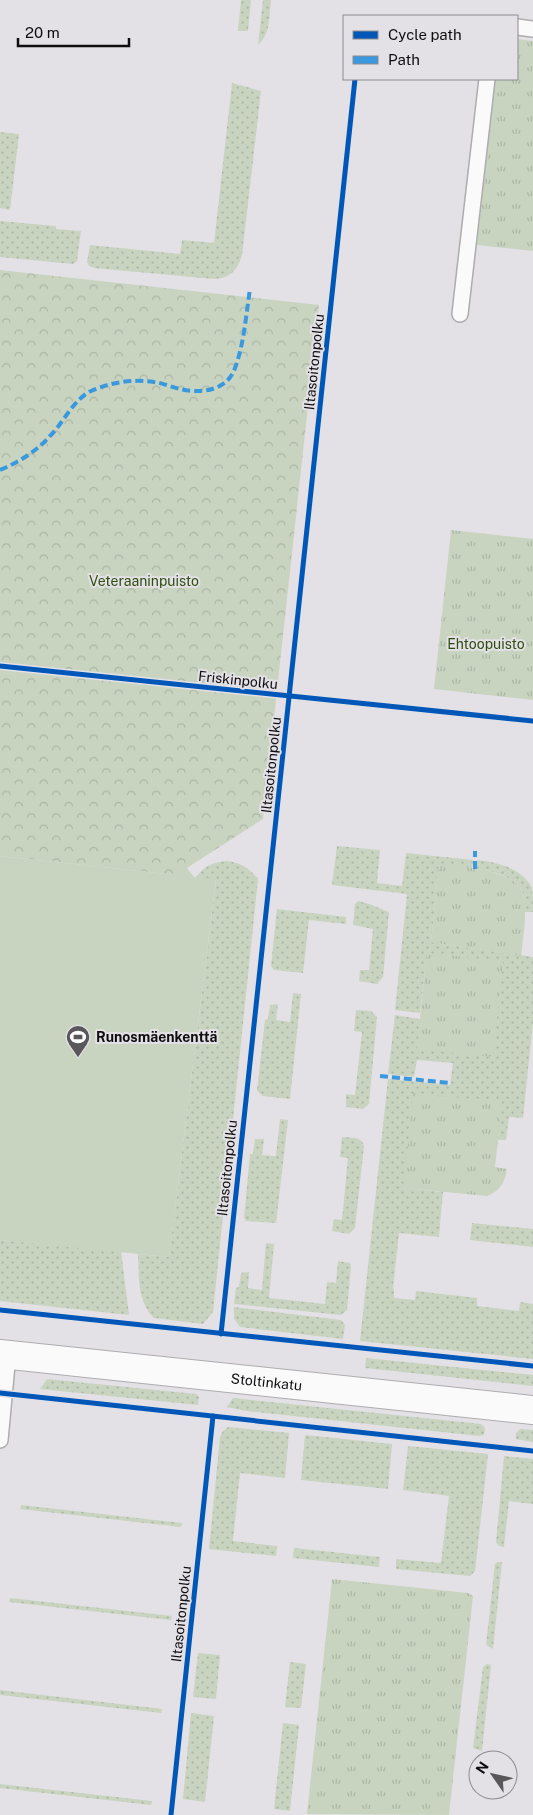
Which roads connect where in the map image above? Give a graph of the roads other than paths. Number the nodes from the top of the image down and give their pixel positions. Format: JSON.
{"nodes":[{"id":1,"x":518,"y":27,"type":"edge"},
{"id":2,"x":533,"y":29,"type":"edge"},
{"id":3,"x":487,"y":80,"type":"edge"},
{"id":4,"x":460,"y":314,"type":"dead end"},
{"id":5,"x":4,"y":1354,"type":"edge"},
{"id":6,"x":533,"y":1410,"type":"edge"},
{"id":7,"x":0,"y":1440,"type":"edge"}],
"edges":[{"from":1,"to":2,"type":"lane"},
{"from":3,"to":4,"type":"lane"},
{"from":5,"to":6,"type":"street","name":"Stoltinkatu"},
{"from":5,"to":7,"type":"lane"}]}
